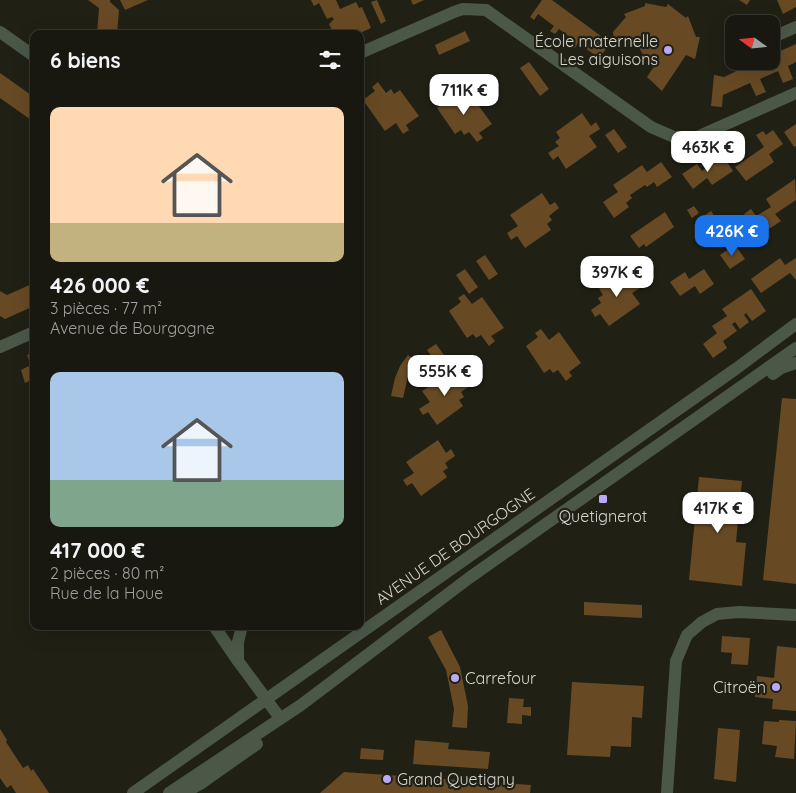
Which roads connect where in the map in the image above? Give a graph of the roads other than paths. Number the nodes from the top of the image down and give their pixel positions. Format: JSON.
{"nodes":[{"id":1,"x":490,"y":5,"type":"edge"},
{"id":2,"x":796,"y":26,"type":"edge"},
{"id":3,"x":0,"y":32,"type":"edge"},
{"id":4,"x":780,"y":34,"type":"edge"},
{"id":5,"x":364,"y":51,"type":"edge"},
{"id":6,"x":30,"y":53,"type":"edge"},
{"id":7,"x":796,"y":93,"type":"edge"},
{"id":8,"x":796,"y":324,"type":"edge"},
{"id":9,"x":30,"y":334,"type":"edge"},
{"id":10,"x":796,"y":334,"type":"edge"},
{"id":11,"x":0,"y":347,"type":"edge"},
{"id":12,"x":796,"y":348,"type":"edge"},
{"id":13,"x":796,"y":363,"type":"edge"},
{"id":14,"x":796,"y":615,"type":"edge"},
{"id":15,"x":217,"y":630,"type":"edge"},
{"id":16,"x":241,"y":630,"type":"edge"},
{"id":17,"x":238,"y":661,"type":"junction"},
{"id":18,"x":268,"y":702,"type":"junction"},
{"id":19,"x":280,"y":718,"type":"junction"},
{"id":20,"x":133,"y":793,"type":"edge"},
{"id":21,"x":144,"y":793,"type":"edge"},
{"id":22,"x":169,"y":793,"type":"edge"},
{"id":23,"x":184,"y":793,"type":"edge"},
{"id":24,"x":667,"y":793,"type":"edge"}],
"edges":[{"from":1,"to":5,"type":"street"},
{"from":1,"to":7,"type":"street"},
{"from":2,"to":4,"type":"street"},
{"from":3,"to":6,"type":"street"},
{"from":8,"to":18,"type":"street","name":"AVENUE DE BOURGOGNE"},
{"from":9,"to":11,"type":"street"},
{"from":10,"to":18,"type":"street","name":"AVENUE DE BOURGOGNE"},
{"from":12,"to":19,"type":"street","name":"AVENUE DE BOURGOGNE"},
{"from":13,"to":23,"type":"street"},
{"from":14,"to":24,"type":"street"},
{"from":15,"to":17,"type":"street"},
{"from":16,"to":17,"type":"street"},
{"from":17,"to":18,"type":"street"},
{"from":18,"to":19,"type":"street"},
{"from":18,"to":20,"type":"street","name":"AVENUE DE BOURGOGNE"},
{"from":18,"to":21,"type":"street","name":"AVENUE DE BOURGOGNE"},
{"from":19,"to":22,"type":"street","name":"AVENUE DE BOURGOGNE"}]}
